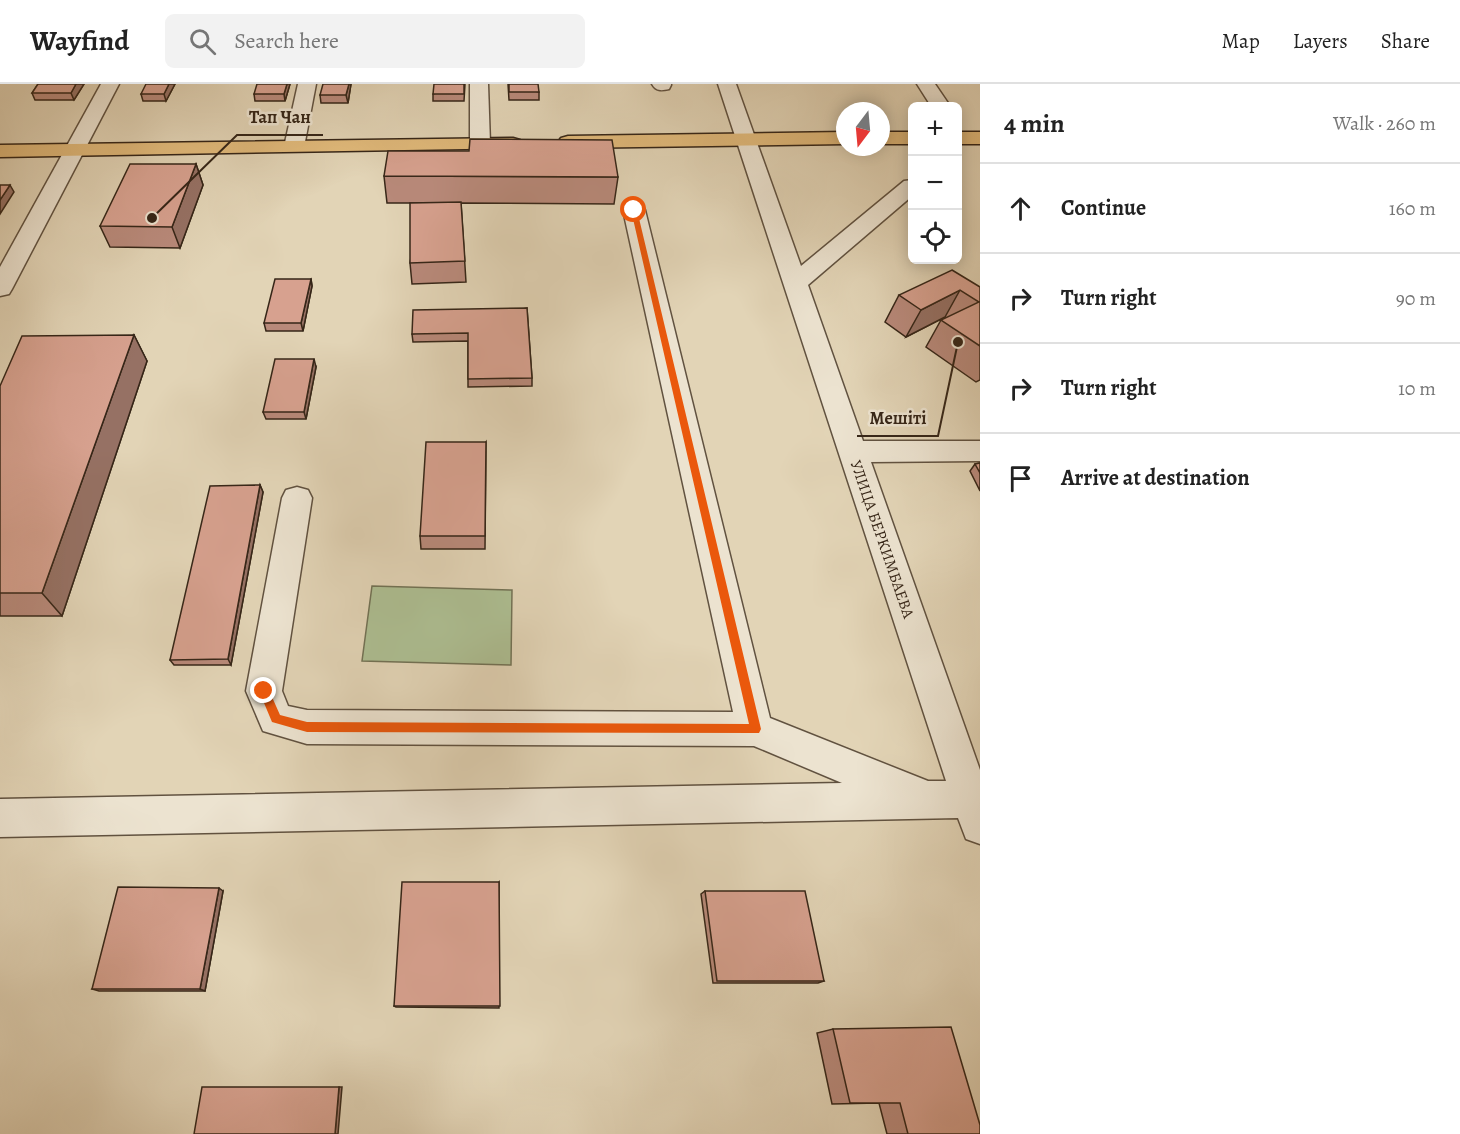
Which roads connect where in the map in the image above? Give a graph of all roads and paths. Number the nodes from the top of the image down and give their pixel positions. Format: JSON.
{"nodes":[{"id":1,"x":110,"y":84,"type":"edge"},
{"id":2,"x":307,"y":84,"type":"edge"},
{"id":3,"x":479,"y":84,"type":"edge"},
{"id":4,"x":727,"y":84,"type":"edge"},
{"id":5,"x":926,"y":84,"type":"edge"},
{"id":6,"x":937,"y":102,"type":"edge"},
{"id":7,"x":962,"y":137,"type":"edge"},
{"id":8,"x":745,"y":138,"type":"junction"},
{"id":9,"x":836,"y":138,"type":"edge"},
{"id":10,"x":890,"y":138,"type":"edge"},
{"id":11,"x":908,"y":138,"type":"edge"},
{"id":12,"x":980,"y":138,"type":"edge"},
{"id":13,"x":480,"y":144,"type":"junction"},
{"id":14,"x":294,"y":147,"type":"junction"},
{"id":15,"x":74,"y":150,"type":"junction"},
{"id":16,"x":0,"y":151,"type":"edge"},
{"id":17,"x":908,"y":189,"type":"edge"},
{"id":18,"x":634,"y":210,"type":"dead end"},
{"id":19,"x":795,"y":283,"type":"junction"},
{"id":20,"x":0,"y":289,"type":"edge"},
{"id":21,"x":980,"y":451,"type":"edge"},
{"id":22,"x":854,"y":452,"type":"junction"},
{"id":23,"x":297,"y":498,"type":"dead end"},
{"id":24,"x":755,"y":729,"type":"junction"},
{"id":25,"x":929,"y":801,"type":"junction"},
{"id":26,"x":975,"y":812,"type":"edge"},
{"id":27,"x":0,"y":818,"type":"edge"}],
"edges":[{"from":1,"to":15,"type":"street"},
{"from":2,"to":14,"type":"street"},
{"from":3,"to":13,"type":"street"},
{"from":4,"to":8,"type":"street","name":"УЛИЦА БЕРКИМБАЕВА"},
{"from":5,"to":6,"type":"street"},
{"from":7,"to":12,"type":"main road"},
{"from":8,"to":9,"type":"main road"},
{"from":8,"to":13,"type":"main road"},
{"from":8,"to":19,"type":"street","name":"УЛИЦА БЕРКИМБАЕВА"},
{"from":10,"to":11,"type":"main road"},
{"from":13,"to":14,"type":"main road"},
{"from":14,"to":15,"type":"main road"},
{"from":15,"to":16,"type":"main road"},
{"from":15,"to":20,"type":"street"},
{"from":17,"to":19,"type":"street"},
{"from":18,"to":24,"type":"street"},
{"from":19,"to":22,"type":"street","name":"УЛИЦА БЕРКИМБАЕВА"},
{"from":21,"to":22,"type":"street"},
{"from":22,"to":26,"type":"street","name":"УЛИЦА БЕРКИМБАЕВА"},
{"from":23,"to":24,"type":"street"},
{"from":24,"to":25,"type":"street"},
{"from":25,"to":26,"type":"street"},
{"from":25,"to":27,"type":"street"}]}
